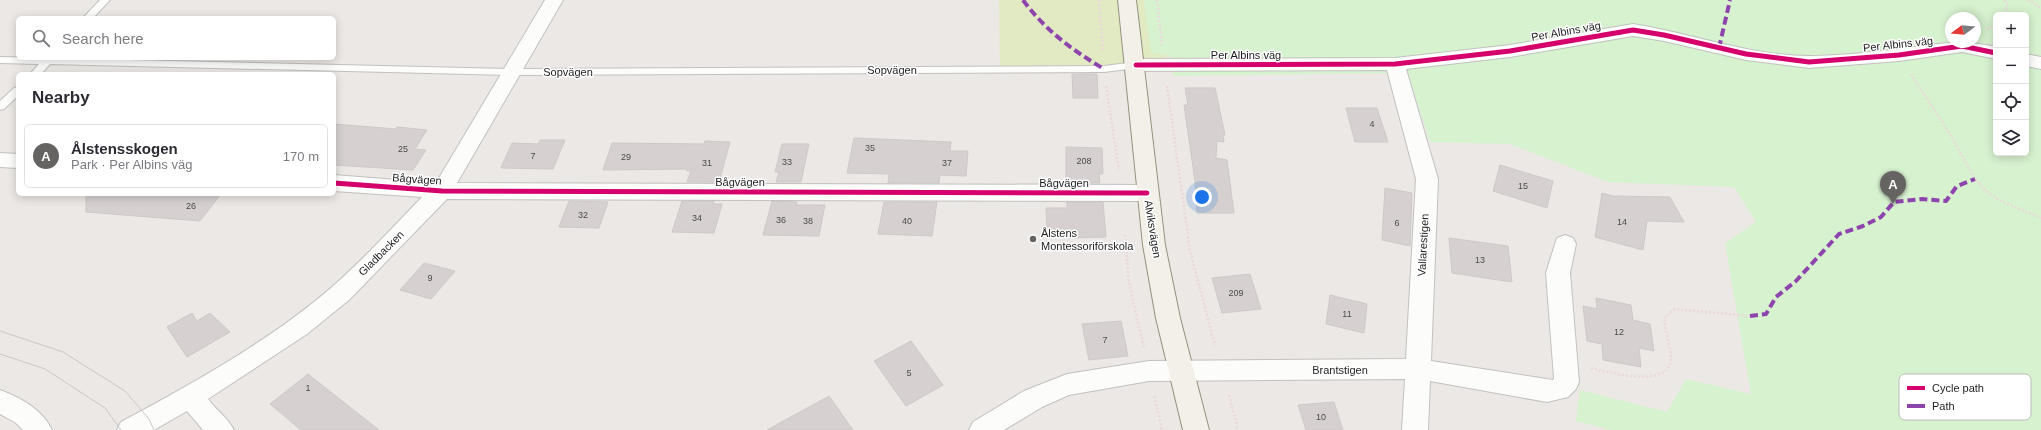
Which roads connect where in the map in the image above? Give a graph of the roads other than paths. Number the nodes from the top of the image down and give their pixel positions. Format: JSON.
{"nodes":[{"id":1,"x":105,"y":0,"type":"edge"},
{"id":2,"x":554,"y":0,"type":"edge"},
{"id":3,"x":1127,"y":0,"type":"edge"},
{"id":4,"x":90,"y":16,"type":"edge"},
{"id":5,"x":1993,"y":52,"type":"edge"},
{"id":6,"x":0,"y":60,"type":"edge"},
{"id":7,"x":50,"y":60,"type":"edge"},
{"id":8,"x":2029,"y":61,"type":"edge"},
{"id":9,"x":2041,"y":63,"type":"edge"},
{"id":10,"x":1395,"y":64,"type":"junction"},
{"id":11,"x":1136,"y":65,"type":"junction"},
{"id":12,"x":37,"y":72,"type":"edge"},
{"id":13,"x":513,"y":72,"type":"junction"},
{"id":14,"x":16,"y":92,"type":"edge"},
{"id":15,"x":0,"y":107,"type":"edge"},
{"id":16,"x":0,"y":160,"type":"edge"},
{"id":17,"x":16,"y":161,"type":"edge"},
{"id":18,"x":336,"y":183,"type":"edge"},
{"id":19,"x":442,"y":191,"type":"junction"},
{"id":20,"x":1147,"y":193,"type":"junction"},
{"id":21,"x":1566,"y":244,"type":"dead end"},
{"id":22,"x":1181,"y":370,"type":"junction"},
{"id":23,"x":1417,"y":370,"type":"junction"},
{"id":24,"x":191,"y":397,"type":"junction"},
{"id":25,"x":0,"y":401,"type":"edge"},
{"id":26,"x":39,"y":430,"type":"edge"},
{"id":27,"x":130,"y":430,"type":"edge"},
{"id":28,"x":222,"y":430,"type":"edge"},
{"id":29,"x":982,"y":430,"type":"edge"},
{"id":30,"x":1196,"y":430,"type":"edge"},
{"id":31,"x":1415,"y":430,"type":"edge"}],
"edges":[{"from":1,"to":4,"type":"lane"},
{"from":2,"to":13,"type":"street","name":"Gladbacken"},
{"from":3,"to":11,"type":"street","name":"Alviksvägen"},
{"from":5,"to":10,"type":"street","name":"Per Albins väg"},
{"from":6,"to":7,"type":"lane","name":"Sopvägen"},
{"from":7,"to":12,"type":"lane"},
{"from":7,"to":13,"type":"lane","name":"Sopvägen"},
{"from":8,"to":9,"type":"street"},
{"from":10,"to":11,"type":"street","name":"Per Albins väg"},
{"from":10,"to":23,"type":"street","name":"Vallarestigen"},
{"from":11,"to":13,"type":"lane","name":"Sopvägen"},
{"from":11,"to":20,"type":"street","name":"Alviksvägen"},
{"from":13,"to":19,"type":"street","name":"Gladbacken"},
{"from":14,"to":15,"type":"lane"},
{"from":16,"to":17,"type":"street"},
{"from":18,"to":19,"type":"street","name":"Bågvägen"},
{"from":19,"to":20,"type":"street","name":"Bågvägen"},
{"from":19,"to":24,"type":"street","name":"Gladbacken"},
{"from":20,"to":22,"type":"street","name":"Alviksvägen"},
{"from":21,"to":23,"type":"street","name":"Brantstigen"},
{"from":22,"to":23,"type":"street","name":"Brantstigen"},
{"from":22,"to":29,"type":"street","name":"Brantstigen"},
{"from":22,"to":30,"type":"street","name":"Alviksvägen"},
{"from":23,"to":31,"type":"street","name":"Vallarestigen"},
{"from":24,"to":27,"type":"street","name":"Gladbacken"},
{"from":24,"to":28,"type":"street"},
{"from":25,"to":26,"type":"street"}]}
